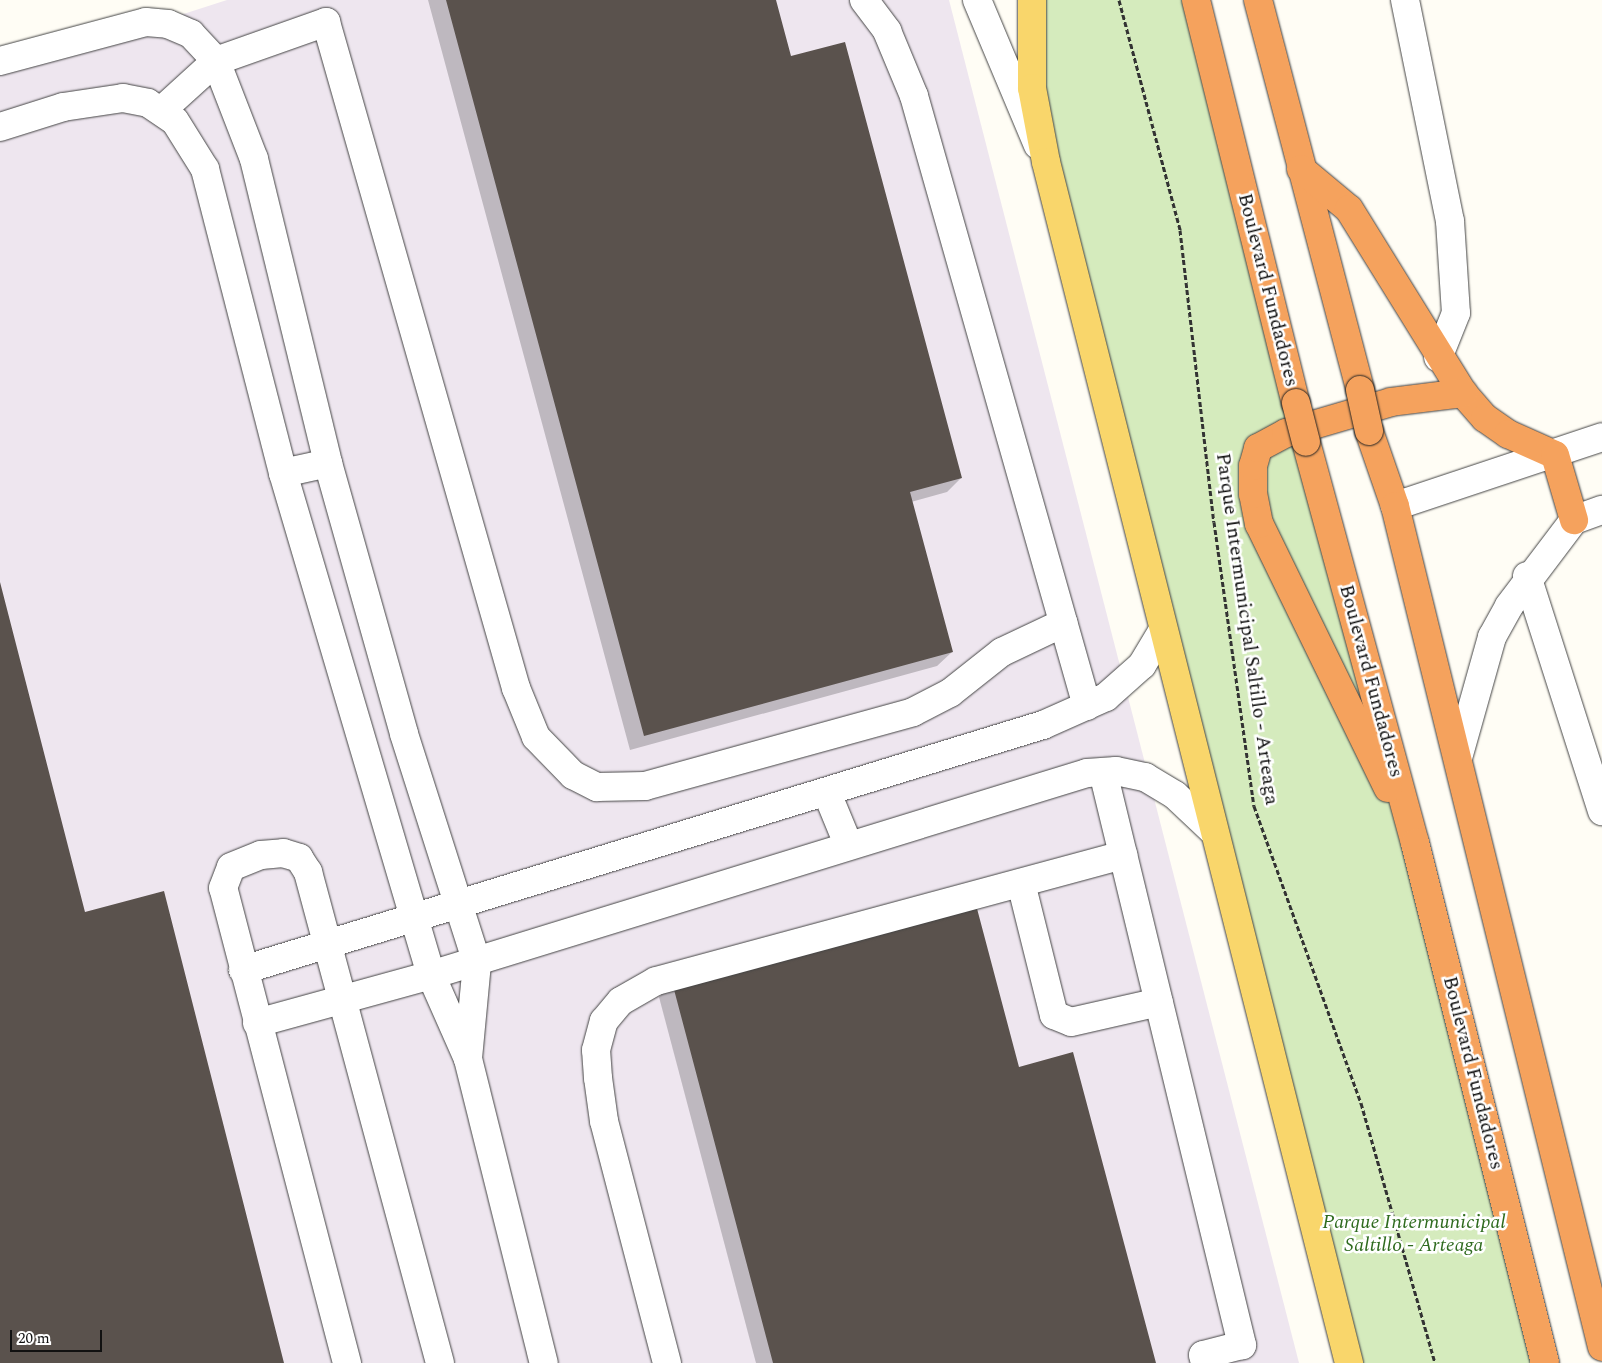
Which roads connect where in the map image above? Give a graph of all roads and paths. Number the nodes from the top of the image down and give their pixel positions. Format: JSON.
{"nodes":[{"id":1,"x":864,"y":0,"type":"edge"},
{"id":2,"x":977,"y":0,"type":"edge"},
{"id":3,"x":1032,"y":0,"type":"edge"},
{"id":4,"x":1119,"y":0,"type":"edge"},
{"id":5,"x":1196,"y":0,"type":"edge"},
{"id":6,"x":1258,"y":0,"type":"edge"},
{"id":7,"x":1405,"y":0,"type":"edge"},
{"id":8,"x":330,"y":11,"type":"edge"},
{"id":9,"x":0,"y":61,"type":"edge"},
{"id":10,"x":216,"y":61,"type":"junction"},
{"id":11,"x":162,"y":110,"type":"junction"},
{"id":12,"x":0,"y":127,"type":"edge"},
{"id":13,"x":1046,"y":162,"type":"junction"},
{"id":14,"x":1301,"y":169,"type":"junction"},
{"id":15,"x":1438,"y":358,"type":"junction"},
{"id":16,"x":1463,"y":393,"type":"junction"},
{"id":17,"x":1602,"y":437,"type":"edge"},
{"id":18,"x":1555,"y":455,"type":"junction"},
{"id":19,"x":328,"y":463,"type":"junction"},
{"id":20,"x":283,"y":473,"type":"junction"},
{"id":21,"x":1395,"y":506,"type":"junction"},
{"id":22,"x":1602,"y":510,"type":"edge"},
{"id":23,"x":1574,"y":520,"type":"junction"},
{"id":24,"x":1527,"y":576,"type":"junction"},
{"id":25,"x":1064,"y":624,"type":"junction"},
{"id":26,"x":1162,"y":632,"type":"junction"},
{"id":27,"x":1087,"y":706,"type":"junction"},
{"id":28,"x":1458,"y":758,"type":"junction"},
{"id":29,"x":1103,"y":772,"type":"junction"},
{"id":30,"x":827,"y":793,"type":"junction"},
{"id":31,"x":1602,"y":811,"type":"edge"},
{"id":32,"x":1211,"y":829,"type":"junction"},
{"id":33,"x":1415,"y":843,"type":"junction"},
{"id":34,"x":848,"y":844,"type":"junction"},
{"id":35,"x":1123,"y":855,"type":"junction"},
{"id":36,"x":1021,"y":883,"type":"junction"},
{"id":37,"x":459,"y":903,"type":"junction"},
{"id":38,"x":413,"y":918,"type":"junction"},
{"id":39,"x":329,"y":946,"type":"junction"},
{"id":40,"x":478,"y":963,"type":"junction"},
{"id":41,"x":243,"y":970,"type":"junction"},
{"id":42,"x":431,"y":975,"type":"junction"},
{"id":43,"x":343,"y":998,"type":"junction"},
{"id":44,"x":1159,"y":1002,"type":"junction"},
{"id":45,"x":257,"y":1023,"type":"junction"},
{"id":46,"x":468,"y":1059,"type":"junction"},
{"id":47,"x":1598,"y":1324,"type":"edge"},
{"id":48,"x":1602,"y":1347,"type":"edge"},
{"id":49,"x":1543,"y":1359,"type":"edge"},
{"id":50,"x":347,"y":1363,"type":"edge"},
{"id":51,"x":440,"y":1363,"type":"edge"},
{"id":52,"x":544,"y":1363,"type":"edge"},
{"id":53,"x":667,"y":1363,"type":"edge"},
{"id":54,"x":1205,"y":1363,"type":"edge"},
{"id":55,"x":1349,"y":1363,"type":"edge"},
{"id":56,"x":1435,"y":1363,"type":"edge"}],
"edges":[{"from":1,"to":25,"type":"street"},
{"from":2,"to":13,"type":"street"},
{"from":3,"to":13,"type":"main road"},
{"from":4,"to":56,"type":"path","name":"Parque Intermunicipal Saltillo - Arteaga"},
{"from":5,"to":33,"type":"highway","name":"Boulevard Fundadores","bridge":true},
{"from":6,"to":14,"type":"highway"},
{"from":7,"to":15,"type":"street"},
{"from":8,"to":10,"type":"street"},
{"from":8,"to":25,"type":"street"},
{"from":9,"to":10,"type":"street"},
{"from":10,"to":11,"type":"street"},
{"from":10,"to":19,"type":"street"},
{"from":11,"to":12,"type":"street"},
{"from":11,"to":20,"type":"street"},
{"from":13,"to":26,"type":"main road"},
{"from":14,"to":15,"type":"highway"},
{"from":14,"to":21,"type":"highway","bridge":true},
{"from":15,"to":16,"type":"highway"},
{"from":16,"to":18,"type":"highway"},
{"from":16,"to":33,"type":"highway"},
{"from":17,"to":18,"type":"street"},
{"from":18,"to":21,"type":"street"},
{"from":18,"to":23,"type":"highway"},
{"from":19,"to":20,"type":"street"},
{"from":19,"to":37,"type":"street"},
{"from":20,"to":38,"type":"street"},
{"from":21,"to":28,"type":"highway"},
{"from":22,"to":23,"type":"street"},
{"from":23,"to":24,"type":"street"},
{"from":24,"to":28,"type":"street"},
{"from":24,"to":31,"type":"street"},
{"from":25,"to":27,"type":"street"},
{"from":26,"to":27,"type":"street"},
{"from":26,"to":32,"type":"main road"},
{"from":27,"to":30,"type":"street"},
{"from":28,"to":47,"type":"highway"},
{"from":29,"to":32,"type":"street"},
{"from":29,"to":34,"type":"street"},
{"from":29,"to":35,"type":"street"},
{"from":30,"to":34,"type":"street"},
{"from":30,"to":37,"type":"street"},
{"from":32,"to":55,"type":"main road"},
{"from":33,"to":49,"type":"highway","name":"Boulevard Fundadores"},
{"from":34,"to":40,"type":"street"},
{"from":35,"to":36,"type":"street"},
{"from":35,"to":44,"type":"street"},
{"from":36,"to":44,"type":"street"},
{"from":36,"to":53,"type":"street"},
{"from":37,"to":38,"type":"street"},
{"from":37,"to":40,"type":"street"},
{"from":38,"to":39,"type":"street"},
{"from":38,"to":42,"type":"street"},
{"from":39,"to":41,"type":"street"},
{"from":39,"to":41,"type":"street"},
{"from":39,"to":43,"type":"street"},
{"from":40,"to":42,"type":"street"},
{"from":40,"to":46,"type":"street"},
{"from":41,"to":45,"type":"street"},
{"from":42,"to":43,"type":"street"},
{"from":42,"to":46,"type":"street"},
{"from":43,"to":45,"type":"street"},
{"from":43,"to":51,"type":"street"},
{"from":44,"to":54,"type":"street"},
{"from":45,"to":50,"type":"street"},
{"from":46,"to":52,"type":"street"},
{"from":47,"to":48,"type":"highway"}]}
